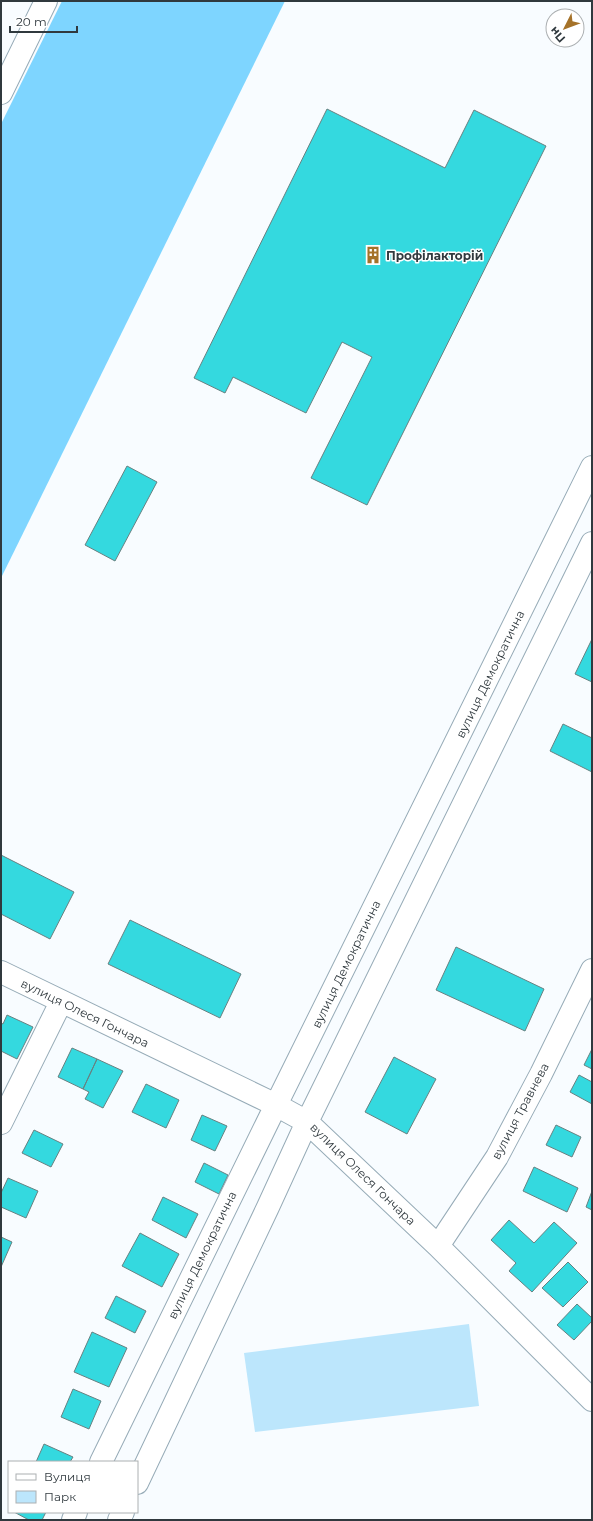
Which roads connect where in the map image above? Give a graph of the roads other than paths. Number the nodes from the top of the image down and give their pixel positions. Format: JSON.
{"nodes":[{"id":1,"x":46,"y":1,"type":"edge"},
{"id":2,"x":1,"y":93,"type":"edge"},
{"id":3,"x":592,"y":467,"type":"edge"},
{"id":4,"x":592,"y":543,"type":"edge"},
{"id":5,"x":592,"y":970,"type":"edge"},
{"id":6,"x":1,"y":972,"type":"edge"},
{"id":7,"x":61,"y":1002,"type":"junction"},
{"id":8,"x":276,"y":1105,"type":"junction"},
{"id":9,"x":307,"y":1122,"type":"junction"},
{"id":10,"x":1,"y":1123,"type":"edge"},
{"id":11,"x":438,"y":1246,"type":"junction"},
{"id":12,"x":592,"y":1400,"type":"edge"},
{"id":13,"x":101,"y":1461,"type":"edge"},
{"id":14,"x":138,"y":1481,"type":"edge"}],
"edges":[{"from":1,"to":2,"type":"street"},
{"from":3,"to":8,"type":"street","name":"вулиця Демократична"},
{"from":4,"to":9,"type":"street"},
{"from":5,"to":11,"type":"street","name":"вулиця Травнева"},
{"from":6,"to":7,"type":"street","name":"вулиця Олеся Гончара"},
{"from":7,"to":8,"type":"street","name":"вулиця Олеся Гончара"},
{"from":7,"to":10,"type":"street"},
{"from":8,"to":9,"type":"street","name":"вулиця Олеся Гончара"},
{"from":8,"to":13,"type":"street","name":"вулиця Демократична"},
{"from":9,"to":11,"type":"street","name":"вулиця Олеся Гончара"},
{"from":9,"to":14,"type":"street"},
{"from":11,"to":12,"type":"street","name":"вулиця Олеся Гончара"}]}
